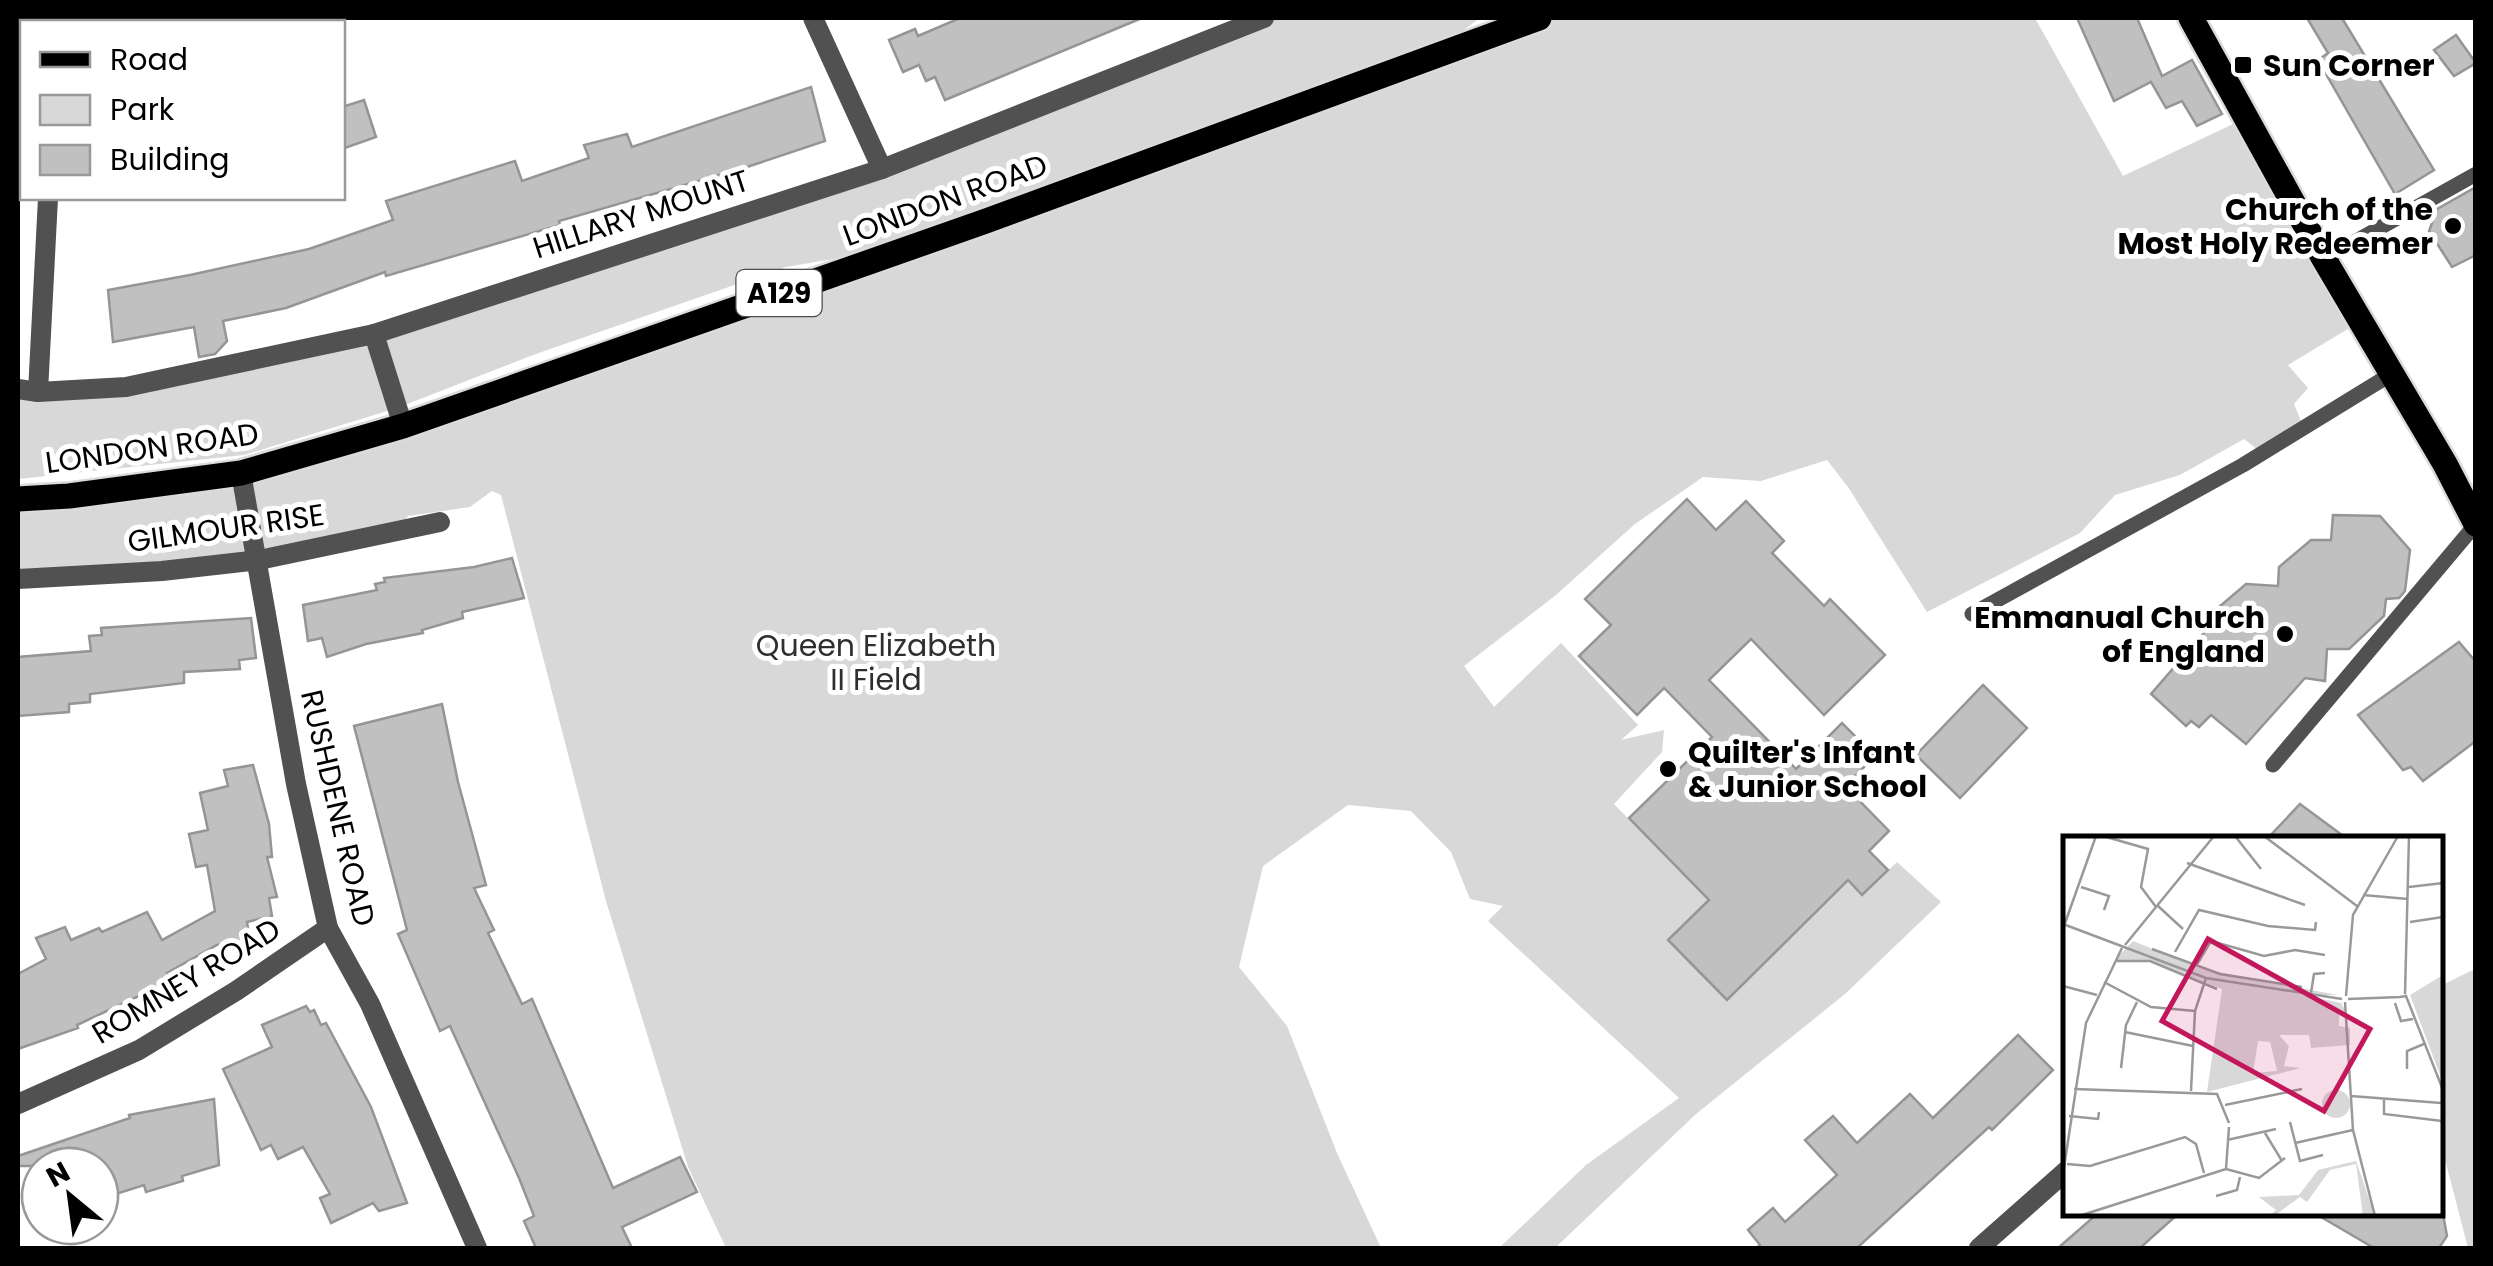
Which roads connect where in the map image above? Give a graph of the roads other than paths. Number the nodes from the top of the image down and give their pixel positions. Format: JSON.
{"nodes":[{"id":1,"x":814,"y":18,"type":"edge"},
{"id":2,"x":1264,"y":18,"type":"edge"},
{"id":3,"x":1539,"y":18,"type":"edge"},
{"id":4,"x":2191,"y":18,"type":"edge"},
{"id":5,"x":882,"y":169,"type":"junction"},
{"id":6,"x":2476,"y":174,"type":"edge"},
{"id":7,"x":48,"y":200,"type":"edge"},
{"id":8,"x":2324,"y":259,"type":"junction"},
{"id":9,"x":374,"y":334,"type":"junction"},
{"id":10,"x":2393,"y":373,"type":"junction"},
{"id":11,"x":28,"y":391,"type":"edge"},
{"id":12,"x":403,"y":426,"type":"junction"},
{"id":13,"x":241,"y":473,"type":"junction"},
{"id":14,"x":18,"y":499,"type":"edge"},
{"id":15,"x":440,"y":522,"type":"dead end"},
{"id":16,"x":2476,"y":524,"type":"edge"},
{"id":17,"x":259,"y":560,"type":"junction"},
{"id":18,"x":18,"y":579,"type":"edge"},
{"id":19,"x":1972,"y":614,"type":"dead end"},
{"id":20,"x":2274,"y":765,"type":"dead end"},
{"id":21,"x":328,"y":928,"type":"junction"},
{"id":22,"x":18,"y":1104,"type":"edge"},
{"id":23,"x":2063,"y":1174,"type":"edge"},
{"id":24,"x":477,"y":1248,"type":"edge"},
{"id":25,"x":1979,"y":1248,"type":"edge"}],
"edges":[{"from":1,"to":5,"type":"street"},
{"from":2,"to":5,"type":"street","name":"HILLARY MOUNT"},
{"from":3,"to":12,"type":"main road","name":"LONDON ROAD","number":"A129"},
{"from":4,"to":8,"type":"main road"},
{"from":5,"to":9,"type":"street","name":"HILLARY MOUNT"},
{"from":6,"to":8,"type":"lane"},
{"from":7,"to":11,"type":"street"},
{"from":8,"to":10,"type":"main road"},
{"from":9,"to":11,"type":"street","name":"HILLARY MOUNT"},
{"from":9,"to":12,"type":"street"},
{"from":10,"to":16,"type":"main road"},
{"from":10,"to":19,"type":"lane"},
{"from":12,"to":13,"type":"main road","name":"LONDON ROAD","number":"A129"},
{"from":13,"to":14,"type":"main road","name":"LONDON ROAD","number":"A129"},
{"from":13,"to":17,"type":"street","name":"RUSHDENE ROAD"},
{"from":15,"to":17,"type":"street","name":"GILMOUR RISE"},
{"from":16,"to":20,"type":"lane"},
{"from":17,"to":18,"type":"street","name":"GILMOUR RISE"},
{"from":17,"to":21,"type":"street","name":"RUSHDENE ROAD"},
{"from":21,"to":22,"type":"street","name":"ROMNEY ROAD"},
{"from":21,"to":24,"type":"street","name":"RUSHDENE ROAD"},
{"from":23,"to":25,"type":"street"}]}
